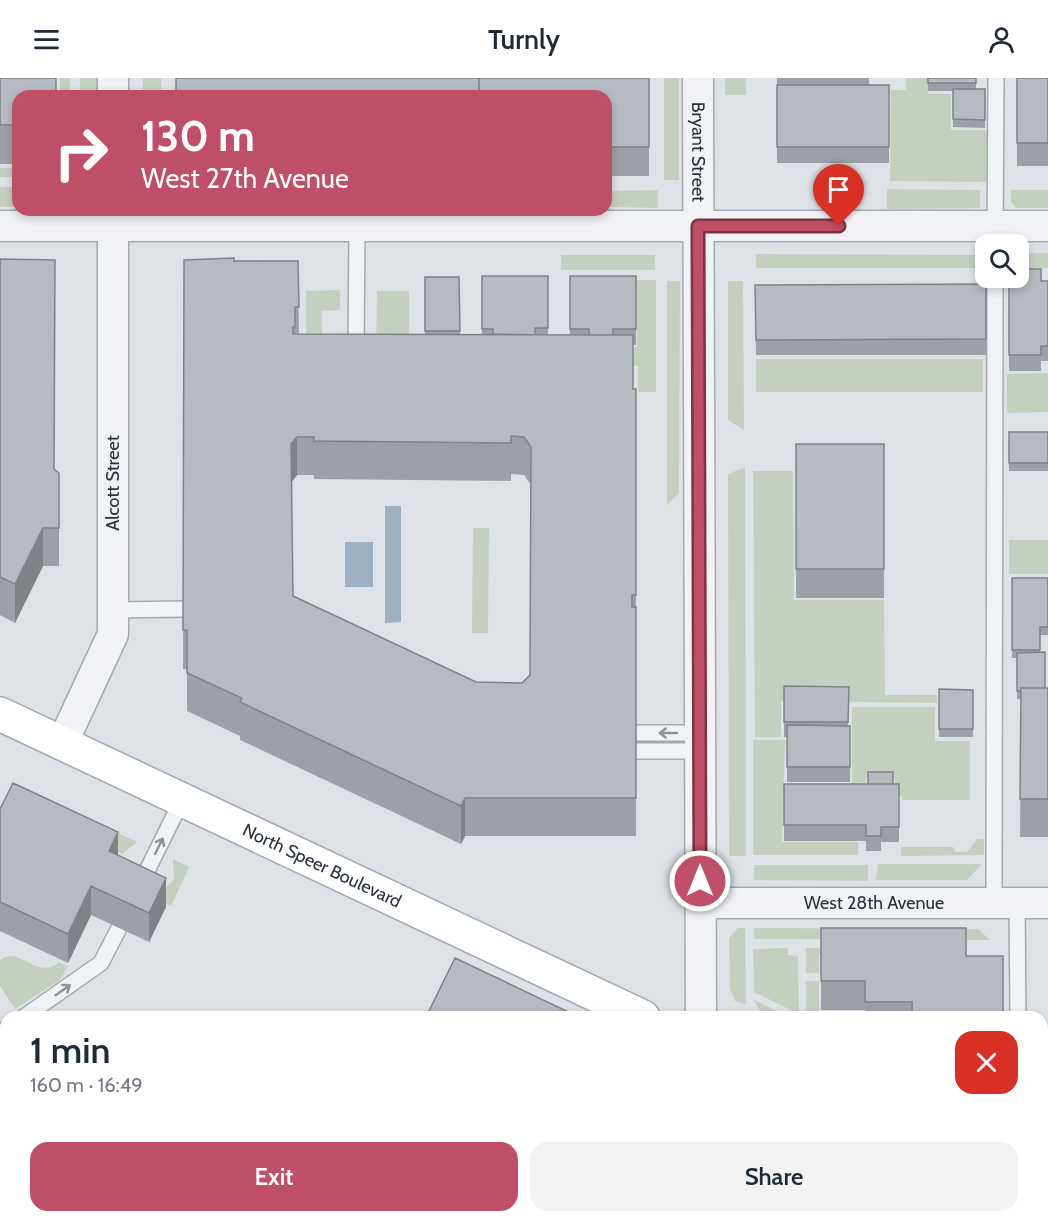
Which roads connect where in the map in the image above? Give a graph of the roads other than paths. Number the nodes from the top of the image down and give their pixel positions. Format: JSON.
{"nodes":[{"id":1,"x":698,"y":78,"type":"edge"},
{"id":2,"x":996,"y":78,"type":"edge"},
{"id":3,"x":113,"y":218,"type":"edge"},
{"id":4,"x":394,"y":218,"type":"edge"},
{"id":5,"x":450,"y":218,"type":"edge"},
{"id":6,"x":0,"y":226,"type":"edge"},
{"id":7,"x":357,"y":226,"type":"junction"},
{"id":8,"x":698,"y":226,"type":"junction"},
{"id":9,"x":1048,"y":226,"type":"edge"},
{"id":10,"x":975,"y":234,"type":"edge"},
{"id":11,"x":995,"y":234,"type":"edge"},
{"id":12,"x":1001,"y":234,"type":"edge"},
{"id":13,"x":995,"y":288,"type":"edge"},
{"id":14,"x":356,"y":373,"type":"edge"},
{"id":15,"x":184,"y":609,"type":"edge"},
{"id":16,"x":113,"y":610,"type":"junction"},
{"id":17,"x":0,"y":714,"type":"edge"},
{"id":18,"x":636,"y":733,"type":"edge"},
{"id":19,"x":700,"y":742,"type":"junction"},
{"id":20,"x":62,"y":744,"type":"junction"},
{"id":21,"x":636,"y":751,"type":"edge"},
{"id":22,"x":182,"y":800,"type":"junction"},
{"id":23,"x":136,"y":893,"type":"edge"},
{"id":24,"x":700,"y":903,"type":"junction"},
{"id":25,"x":1005,"y":903,"type":"junction"},
{"id":26,"x":1048,"y":903,"type":"edge"},
{"id":27,"x":119,"y":928,"type":"edge"},
{"id":28,"x":33,"y":1011,"type":"edge"},
{"id":29,"x":630,"y":1011,"type":"edge"},
{"id":30,"x":700,"y":1011,"type":"edge"},
{"id":31,"x":1017,"y":1011,"type":"edge"}],
"edges":[{"from":1,"to":8,"type":"street","name":"Bryant Street"},
{"from":2,"to":11,"type":"lane"},
{"from":3,"to":6,"type":"street"},
{"from":3,"to":7,"type":"street"},
{"from":3,"to":16,"type":"street","name":"Alcott Street"},
{"from":4,"to":5,"type":"street"},
{"from":4,"to":7,"type":"street"},
{"from":5,"to":8,"type":"street"},
{"from":7,"to":14,"type":"lane"},
{"from":8,"to":10,"type":"street"},
{"from":8,"to":19,"type":"street","name":"Bryant Street"},
{"from":9,"to":12,"type":"street"},
{"from":13,"to":25,"type":"lane"},
{"from":15,"to":16,"type":"lane"},
{"from":16,"to":20,"type":"street","name":"Alcott Street"},
{"from":17,"to":20,"type":"main road","name":"North Speer Boulevard"},
{"from":19,"to":18,"type":"lane","one_way":true},
{"from":19,"to":21,"type":"lane"},
{"from":19,"to":24,"type":"street","name":"Bryant Street"},
{"from":20,"to":22,"type":"main road","name":"North Speer Boulevard"},
{"from":23,"to":22,"type":"lane","one_way":true},
{"from":22,"to":29,"type":"main road","name":"North Speer Boulevard"},
{"from":24,"to":25,"type":"street","name":"West 28th Avenue"},
{"from":24,"to":30,"type":"street","name":"Bryant Street"},
{"from":25,"to":26,"type":"street","name":"West 28th Avenue"},
{"from":25,"to":31,"type":"lane"},
{"from":28,"to":27,"type":"lane","one_way":true}]}
